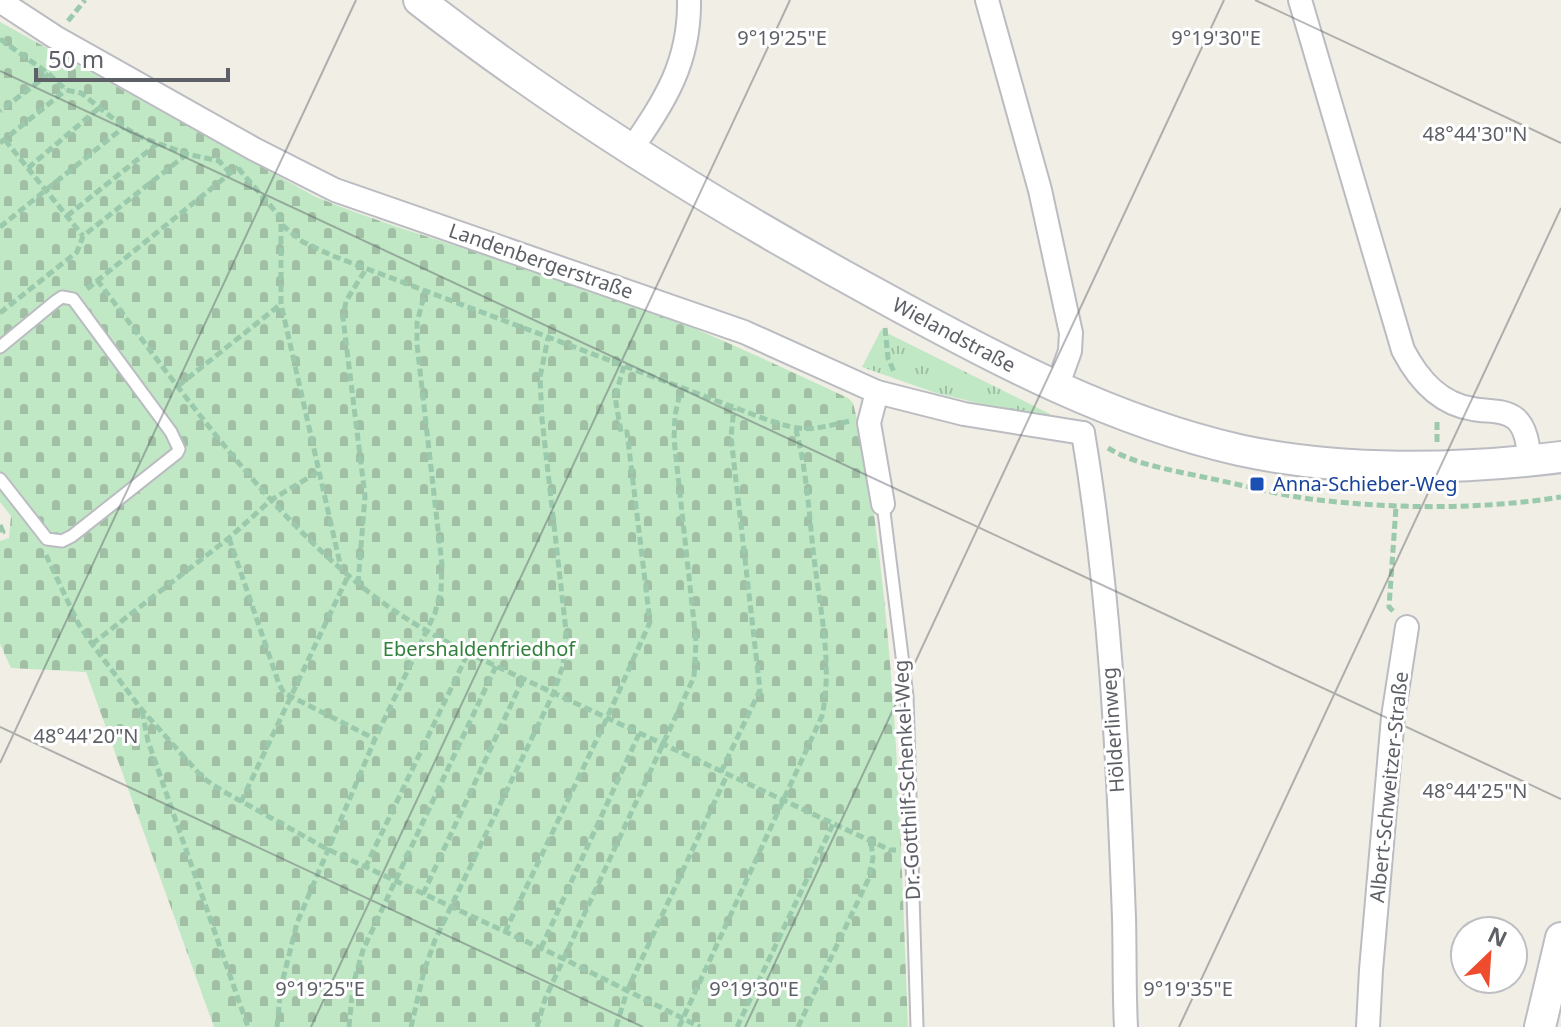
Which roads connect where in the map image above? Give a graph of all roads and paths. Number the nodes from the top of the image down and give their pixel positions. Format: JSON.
{"nodes":[{"id":1,"x":419,"y":0,"type":"edge"},
{"id":2,"x":689,"y":0,"type":"edge"},
{"id":3,"x":987,"y":0,"type":"edge"},
{"id":4,"x":1300,"y":0,"type":"edge"},
{"id":5,"x":0,"y":1,"type":"edge"},
{"id":6,"x":0,"y":39,"type":"edge"},
{"id":7,"x":49,"y":74,"type":"junction"},
{"id":8,"x":66,"y":90,"type":"junction"},
{"id":9,"x":99,"y":108,"type":"junction"},
{"id":10,"x":0,"y":111,"type":"edge"},
{"id":11,"x":124,"y":127,"type":"junction"},
{"id":12,"x":2,"y":142,"type":"edge"},
{"id":13,"x":157,"y":144,"type":"junction"},
{"id":14,"x":254,"y":149,"type":"junction"},
{"id":15,"x":631,"y":150,"type":"junction"},
{"id":16,"x":187,"y":154,"type":"junction"},
{"id":17,"x":237,"y":167,"type":"junction"},
{"id":18,"x":28,"y":168,"type":"junction"},
{"id":19,"x":230,"y":173,"type":"junction"},
{"id":20,"x":47,"y":189,"type":"junction"},
{"id":21,"x":67,"y":216,"type":"junction"},
{"id":22,"x":282,"y":225,"type":"junction"},
{"id":23,"x":0,"y":227,"type":"edge"},
{"id":24,"x":83,"y":236,"type":"junction"},
{"id":25,"x":366,"y":269,"type":"junction"},
{"id":26,"x":97,"y":280,"type":"junction"},
{"id":27,"x":425,"y":292,"type":"junction"},
{"id":28,"x":73,"y":299,"type":"junction"},
{"id":29,"x":281,"y":304,"type":"junction"},
{"id":30,"x":0,"y":313,"type":"edge"},
{"id":31,"x":885,"y":327,"type":"dead end"},
{"id":32,"x":548,"y":338,"type":"junction"},
{"id":33,"x":0,"y":347,"type":"edge"},
{"id":34,"x":888,"y":358,"type":"dead end"},
{"id":35,"x":624,"y":366,"type":"junction"},
{"id":36,"x":178,"y":386,"type":"junction"},
{"id":37,"x":1057,"y":387,"type":"junction"},
{"id":38,"x":681,"y":389,"type":"junction"},
{"id":39,"x":877,"y":392,"type":"junction"},
{"id":40,"x":1438,"y":394,"type":"junction"},
{"id":41,"x":1097,"y":405,"type":"junction"},
{"id":42,"x":734,"y":408,"type":"junction"},
{"id":43,"x":870,"y":415,"type":"junction"},
{"id":44,"x":796,"y":430,"type":"junction"},
{"id":45,"x":1083,"y":433,"type":"junction"},
{"id":46,"x":1561,"y":457,"type":"edge"},
{"id":47,"x":1530,"y":461,"type":"junction"},
{"id":48,"x":1436,"y":467,"type":"junction"},
{"id":49,"x":318,"y":472,"type":"junction"},
{"id":50,"x":0,"y":479,"type":"edge"},
{"id":51,"x":271,"y":500,"type":"junction"},
{"id":52,"x":883,"y":504,"type":"joint"},
{"id":53,"x":1396,"y":507,"type":"dead end"},
{"id":54,"x":0,"y":525,"type":"edge"},
{"id":55,"x":0,"y":533,"type":"edge"},
{"id":56,"x":229,"y":538,"type":"junction"},
{"id":57,"x":47,"y":539,"type":"junction"},
{"id":58,"x":341,"y":568,"type":"junction"},
{"id":59,"x":348,"y":576,"type":"junction"},
{"id":60,"x":358,"y":584,"type":"junction"},
{"id":61,"x":1407,"y":627,"type":"joint"},
{"id":62,"x":426,"y":631,"type":"junction"},
{"id":63,"x":92,"y":644,"type":"junction"},
{"id":64,"x":468,"y":653,"type":"junction"},
{"id":65,"x":496,"y":666,"type":"junction"},
{"id":66,"x":523,"y":679,"type":"junction"},
{"id":67,"x":554,"y":692,"type":"junction"},
{"id":68,"x":289,"y":697,"type":"junction"},
{"id":69,"x":142,"y":710,"type":"junction"},
{"id":70,"x":607,"y":718,"type":"junction"},
{"id":71,"x":639,"y":734,"type":"junction"},
{"id":72,"x":375,"y":739,"type":"junction"},
{"id":73,"x":664,"y":745,"type":"junction"},
{"id":74,"x":724,"y":773,"type":"junction"},
{"id":75,"x":783,"y":801,"type":"junction"},
{"id":76,"x":241,"y":803,"type":"junction"},
{"id":77,"x":833,"y":824,"type":"junction"},
{"id":78,"x":871,"y":842,"type":"junction"},
{"id":79,"x":910,"y":848,"type":"junction"},
{"id":80,"x":327,"y":849,"type":"junction"},
{"id":81,"x":365,"y":868,"type":"junction"},
{"id":82,"x":394,"y":881,"type":"junction"},
{"id":83,"x":423,"y":894,"type":"junction"},
{"id":84,"x":451,"y":907,"type":"junction"},
{"id":85,"x":505,"y":932,"type":"junction"},
{"id":86,"x":1561,"y":938,"type":"edge"},
{"id":87,"x":541,"y":948,"type":"junction"},
{"id":88,"x":564,"y":959,"type":"junction"},
{"id":89,"x":627,"y":991,"type":"junction"},
{"id":90,"x":682,"y":1019,"type":"junction"},
{"id":91,"x":248,"y":1027,"type":"edge"},
{"id":92,"x":277,"y":1027,"type":"edge"},
{"id":93,"x":349,"y":1027,"type":"edge"},
{"id":94,"x":411,"y":1027,"type":"edge"},
{"id":95,"x":537,"y":1027,"type":"edge"},
{"id":96,"x":616,"y":1027,"type":"edge"},
{"id":97,"x":679,"y":1027,"type":"edge"},
{"id":98,"x":700,"y":1027,"type":"edge"},
{"id":99,"x":737,"y":1027,"type":"edge"},
{"id":100,"x":798,"y":1027,"type":"edge"},
{"id":101,"x":917,"y":1027,"type":"edge"},
{"id":102,"x":1126,"y":1027,"type":"edge"},
{"id":103,"x":1368,"y":1027,"type":"edge"},
{"id":104,"x":1540,"y":1027,"type":"edge"}],
"edges":[{"from":1,"to":15,"type":"main road","name":"Wielandstraße"},
{"from":2,"to":15,"type":"street"},
{"from":3,"to":37,"type":"street"},
{"from":4,"to":40,"type":"street"},
{"from":5,"to":14,"type":"street","name":"Landenbergerstraße"},
{"from":6,"to":7,"type":"path"},
{"from":7,"to":8,"type":"path"},
{"from":7,"to":10,"type":"path"},
{"from":8,"to":9,"type":"path"},
{"from":8,"to":12,"type":"path"},
{"from":9,"to":11,"type":"path"},
{"from":9,"to":18,"type":"path"},
{"from":11,"to":13,"type":"path"},
{"from":11,"to":20,"type":"path"},
{"from":12,"to":18,"type":"path"},
{"from":13,"to":16,"type":"path"},
{"from":13,"to":21,"type":"path"},
{"from":14,"to":17,"type":"path"},
{"from":14,"to":39,"type":"street","name":"Landenbergerstraße"},
{"from":15,"to":37,"type":"main road","name":"Wielandstraße"},
{"from":16,"to":19,"type":"path"},
{"from":16,"to":24,"type":"path"},
{"from":17,"to":19,"type":"path"},
{"from":17,"to":22,"type":"path"},
{"from":18,"to":20,"type":"path"},
{"from":19,"to":26,"type":"path"},
{"from":20,"to":21,"type":"path"},
{"from":20,"to":23,"type":"path"},
{"from":21,"to":24,"type":"path"},
{"from":22,"to":25,"type":"path"},
{"from":22,"to":29,"type":"path"},
{"from":24,"to":30,"type":"path"},
{"from":25,"to":27,"type":"path"},
{"from":25,"to":60,"type":"path"},
{"from":26,"to":28,"type":"path"},
{"from":26,"to":36,"type":"path"},
{"from":27,"to":32,"type":"path"},
{"from":27,"to":62,"type":"path"},
{"from":28,"to":33,"type":"lane"},
{"from":28,"to":57,"type":"lane"},
{"from":29,"to":36,"type":"path"},
{"from":29,"to":49,"type":"path"},
{"from":31,"to":34,"type":"path"},
{"from":32,"to":35,"type":"path"},
{"from":32,"to":67,"type":"path"},
{"from":35,"to":38,"type":"path"},
{"from":35,"to":70,"type":"path"},
{"from":36,"to":51,"type":"path"},
{"from":37,"to":41,"type":"main road","name":"Wielandstraße"},
{"from":38,"to":42,"type":"path"},
{"from":38,"to":73,"type":"path"},
{"from":39,"to":43,"type":"street","name":"Dr.-Gotthilf-Schenkel-Weg"},
{"from":39,"to":45,"type":"street","name":"Landenbergerstraße"},
{"from":40,"to":47,"type":"street"},
{"from":40,"to":48,"type":"path"},
{"from":41,"to":45,"type":"street"},
{"from":41,"to":48,"type":"main road","name":"Wielandstraße"},
{"from":42,"to":44,"type":"path"},
{"from":42,"to":74,"type":"path"},
{"from":43,"to":44,"type":"path"},
{"from":43,"to":52,"type":"street","name":"Dr.-Gotthilf-Schenkel-Weg"},
{"from":44,"to":75,"type":"path"},
{"from":45,"to":102,"type":"street","name":"Hölderlinweg"},
{"from":46,"to":47,"type":"main road","name":"Wielandstraße"},
{"from":47,"to":48,"type":"main road","name":"Wielandstraße"},
{"from":49,"to":51,"type":"path"},
{"from":49,"to":58,"type":"path"},
{"from":50,"to":57,"type":"lane"},
{"from":51,"to":56,"type":"path"},
{"from":51,"to":58,"type":"path"},
{"from":52,"to":79,"type":"lane","name":"Dr.-Gotthilf-Schenkel-Weg"},
{"from":53,"to":61,"type":"path"},
{"from":54,"to":55,"type":"path"},
{"from":56,"to":63,"type":"path"},
{"from":56,"to":68,"type":"path"},
{"from":57,"to":63,"type":"path"},
{"from":58,"to":59,"type":"path"},
{"from":59,"to":60,"type":"path"},
{"from":59,"to":68,"type":"path"},
{"from":60,"to":62,"type":"path"},
{"from":61,"to":103,"type":"street","name":"Albert-Schweitzer-Straße"},
{"from":62,"to":64,"type":"path"},
{"from":62,"to":72,"type":"path"},
{"from":63,"to":69,"type":"path"},
{"from":64,"to":65,"type":"path"},
{"from":64,"to":81,"type":"path"},
{"from":65,"to":66,"type":"path"},
{"from":65,"to":82,"type":"path"},
{"from":66,"to":67,"type":"path"},
{"from":66,"to":83,"type":"path"},
{"from":67,"to":70,"type":"path"},
{"from":67,"to":84,"type":"path"},
{"from":68,"to":72,"type":"path"},
{"from":68,"to":76,"type":"path"},
{"from":69,"to":76,"type":"path"},
{"from":69,"to":91,"type":"path"},
{"from":70,"to":71,"type":"path"},
{"from":70,"to":85,"type":"path"},
{"from":71,"to":73,"type":"path"},
{"from":71,"to":87,"type":"path"},
{"from":72,"to":80,"type":"path"},
{"from":73,"to":74,"type":"path"},
{"from":73,"to":88,"type":"path"},
{"from":74,"to":75,"type":"path"},
{"from":74,"to":89,"type":"path"},
{"from":75,"to":77,"type":"path"},
{"from":75,"to":90,"type":"path"},
{"from":76,"to":80,"type":"path"},
{"from":77,"to":78,"type":"path"},
{"from":77,"to":99,"type":"path"},
{"from":78,"to":79,"type":"path"},
{"from":78,"to":100,"type":"path"},
{"from":79,"to":101,"type":"lane","name":"Dr.-Gotthilf-Schenkel-Weg"},
{"from":80,"to":81,"type":"path"},
{"from":80,"to":92,"type":"path"},
{"from":81,"to":82,"type":"path"},
{"from":82,"to":83,"type":"path"},
{"from":82,"to":93,"type":"path"},
{"from":83,"to":84,"type":"path"},
{"from":84,"to":85,"type":"path"},
{"from":84,"to":94,"type":"path"},
{"from":85,"to":87,"type":"path"},
{"from":86,"to":104,"type":"main road"},
{"from":87,"to":88,"type":"path"},
{"from":88,"to":89,"type":"path"},
{"from":88,"to":95,"type":"path"},
{"from":89,"to":90,"type":"path"},
{"from":89,"to":96,"type":"path"},
{"from":90,"to":97,"type":"path"},
{"from":90,"to":98,"type":"path"}]}
